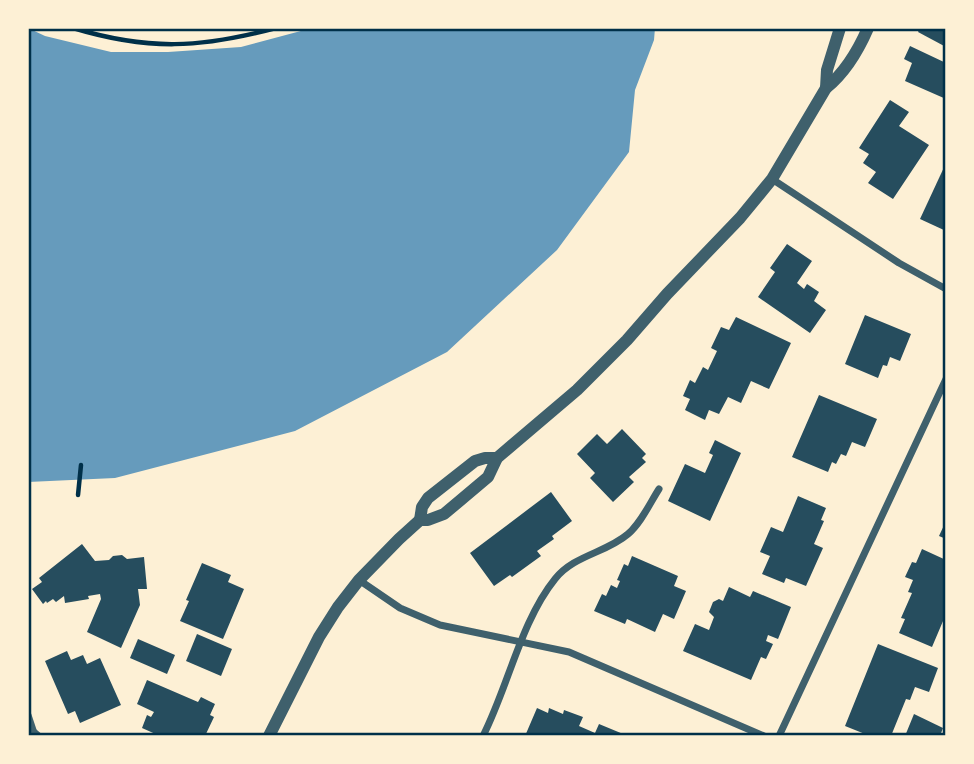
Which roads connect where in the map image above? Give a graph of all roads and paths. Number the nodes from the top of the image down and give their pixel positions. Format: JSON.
{"nodes":[{"id":1,"x":73,"y":28,"type":"edge"},
{"id":2,"x":276,"y":28,"type":"edge"},
{"id":3,"x":841,"y":28,"type":"edge"},
{"id":4,"x":868,"y":28,"type":"edge"},
{"id":5,"x":827,"y":88,"type":"junction"},
{"id":6,"x":772,"y":179,"type":"junction"},
{"id":7,"x":946,"y":289,"type":"edge"},
{"id":8,"x":946,"y":379,"type":"edge"},
{"id":9,"x":497,"y":458,"type":"junction"},
{"id":10,"x":81,"y":465,"type":"dead end"},
{"id":11,"x":659,"y":489,"type":"dead end"},
{"id":12,"x":78,"y":495,"type":"dead end"},
{"id":13,"x":420,"y":520,"type":"junction"},
{"id":14,"x":359,"y":580,"type":"junction"},
{"id":15,"x":522,"y":641,"type":"junction"},
{"id":16,"x":28,"y":715,"type":"edge"},
{"id":17,"x":36,"y":735,"type":"edge"},
{"id":18,"x":269,"y":736,"type":"edge"},
{"id":19,"x":482,"y":736,"type":"edge"},
{"id":20,"x":764,"y":736,"type":"edge"},
{"id":21,"x":779,"y":736,"type":"edge"}],
"edges":[{"from":1,"to":2,"type":"path"},
{"from":3,"to":5,"type":"street"},
{"from":4,"to":5,"type":"street"},
{"from":5,"to":6,"type":"street"},
{"from":6,"to":7,"type":"street"},
{"from":6,"to":9,"type":"street"},
{"from":8,"to":21,"type":"street"},
{"from":9,"to":13,"type":"street"},
{"from":9,"to":13,"type":"street"},
{"from":10,"to":12,"type":"path"},
{"from":11,"to":15,"type":"street"},
{"from":13,"to":14,"type":"street"},
{"from":14,"to":15,"type":"street"},
{"from":14,"to":18,"type":"street"},
{"from":15,"to":19,"type":"street"},
{"from":15,"to":20,"type":"street"},
{"from":16,"to":17,"type":"street"}]}
